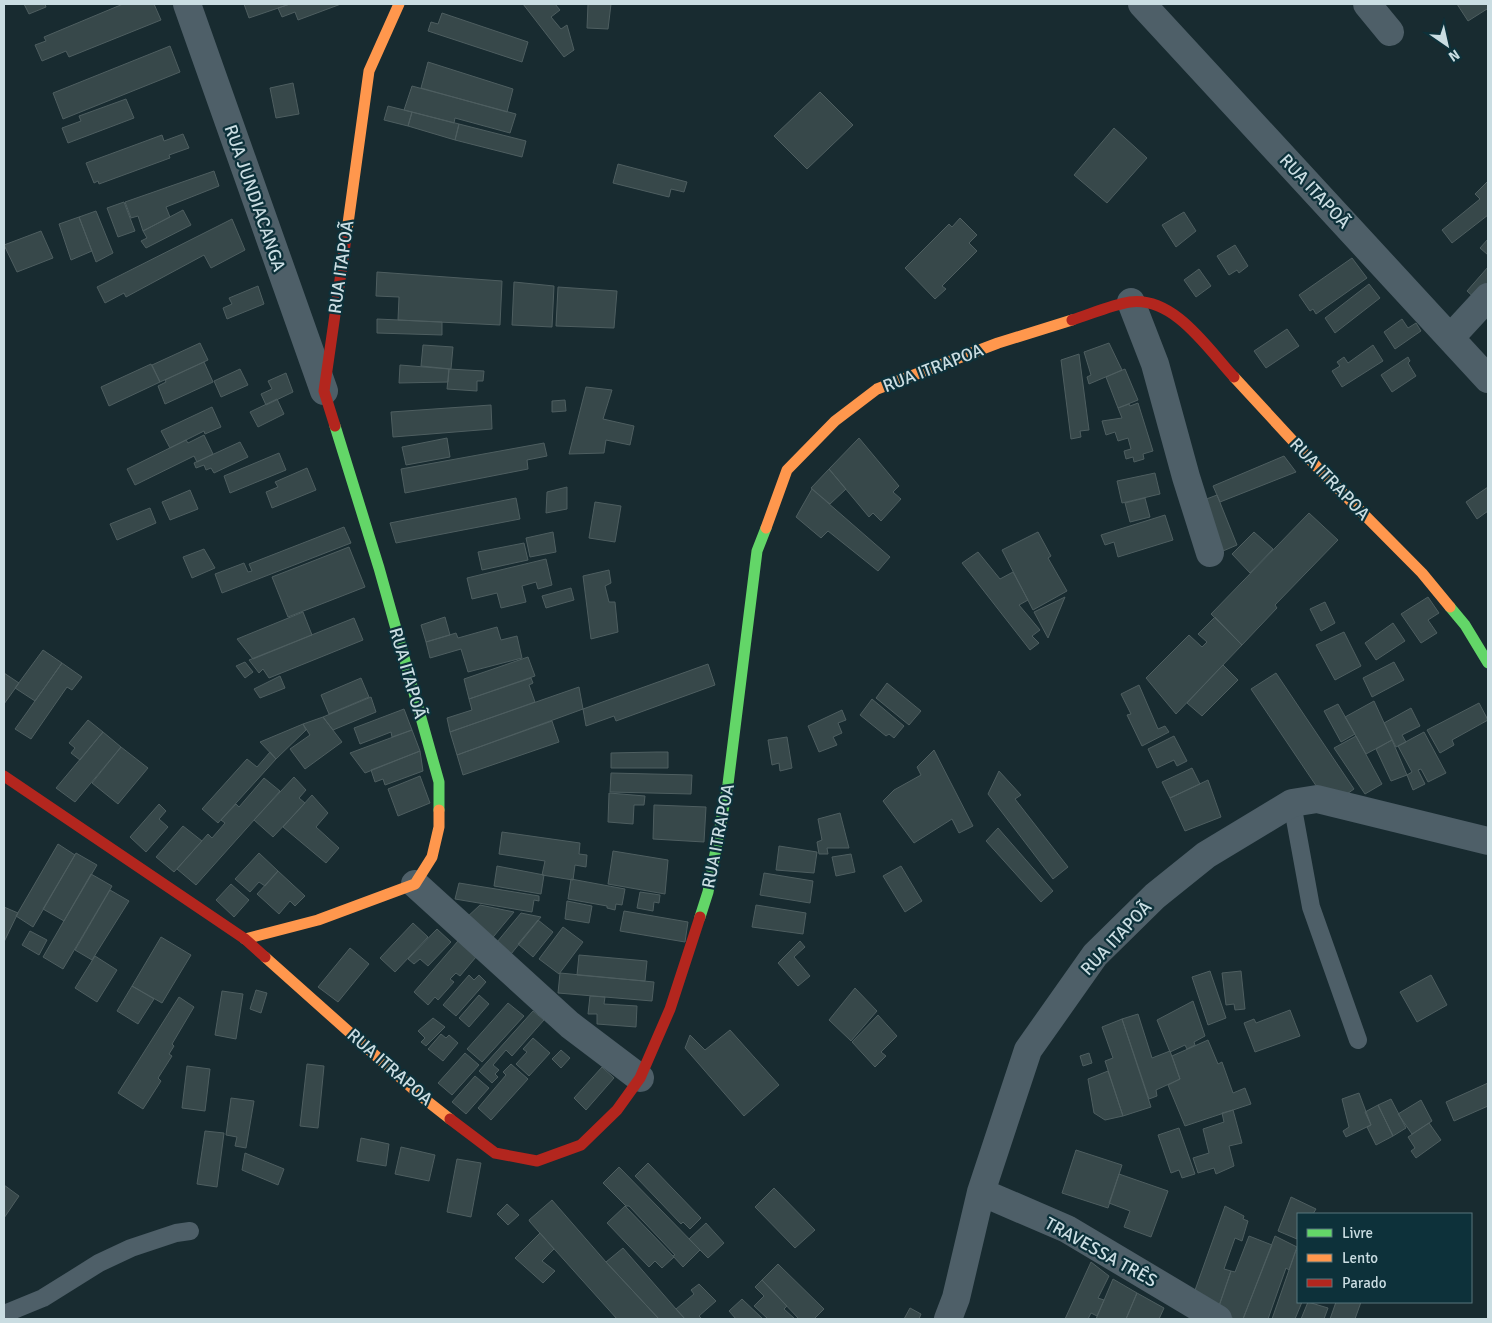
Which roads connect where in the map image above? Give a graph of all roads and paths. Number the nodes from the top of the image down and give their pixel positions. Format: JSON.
{"nodes":[{"id":1,"x":187,"y":4,"type":"edge"},
{"id":2,"x":399,"y":4,"type":"edge"},
{"id":3,"x":1142,"y":4,"type":"edge"},
{"id":4,"x":1367,"y":4,"type":"edge"},
{"id":5,"x":1390,"y":32,"type":"dead end"},
{"id":6,"x":1488,"y":296,"type":"edge"},
{"id":7,"x":1131,"y":302,"type":"junction"},
{"id":8,"x":1452,"y":336,"type":"junction"},
{"id":9,"x":1488,"y":379,"type":"edge"},
{"id":10,"x":324,"y":391,"type":"junction"},
{"id":11,"x":1210,"y":553,"type":"dead end"},
{"id":12,"x":1488,"y":663,"type":"edge"},
{"id":13,"x":4,"y":776,"type":"edge"},
{"id":14,"x":1292,"y":803,"type":"junction"},
{"id":15,"x":1488,"y":841,"type":"edge"},
{"id":16,"x":415,"y":884,"type":"junction"},
{"id":17,"x":245,"y":939,"type":"junction"},
{"id":18,"x":1358,"y":1040,"type":"dead end"},
{"id":19,"x":640,"y":1078,"type":"junction"},
{"id":20,"x":981,"y":1192,"type":"junction"},
{"id":21,"x":190,"y":1231,"type":"dead end"},
{"id":22,"x":4,"y":1314,"type":"edge"},
{"id":23,"x":948,"y":1319,"type":"edge"},
{"id":24,"x":1218,"y":1319,"type":"edge"}],
"edges":[{"from":1,"to":10,"type":"street","name":"RUA JUNDIACANGA"},
{"from":2,"to":10,"type":"street","name":"RUA ITAPOÃ"},
{"from":3,"to":8,"type":"street","name":"RUA ITAPOÃ"},
{"from":4,"to":5,"type":"street"},
{"from":6,"to":8,"type":"street"},
{"from":7,"to":11,"type":"street"},
{"from":7,"to":12,"type":"street","name":"RUA ITRAPOA"},
{"from":7,"to":19,"type":"street","name":"RUA ITRAPOA"},
{"from":8,"to":9,"type":"street","name":"RUA ITAPOÃ"},
{"from":10,"to":16,"type":"street","name":"RUA ITAPOÃ"},
{"from":13,"to":17,"type":"street"},
{"from":14,"to":15,"type":"street","name":"RUA ITAPOÃ"},
{"from":14,"to":18,"type":"lane"},
{"from":14,"to":20,"type":"street","name":"RUA ITAPOÃ"},
{"from":16,"to":17,"type":"street"},
{"from":16,"to":19,"type":"street"},
{"from":17,"to":19,"type":"street","name":"RUA ITRAPOA"},
{"from":20,"to":23,"type":"street","name":"RUA ITAPOÃ"},
{"from":20,"to":24,"type":"street","name":"TRAVESSA TRÊS"},
{"from":21,"to":22,"type":"lane"}]}
